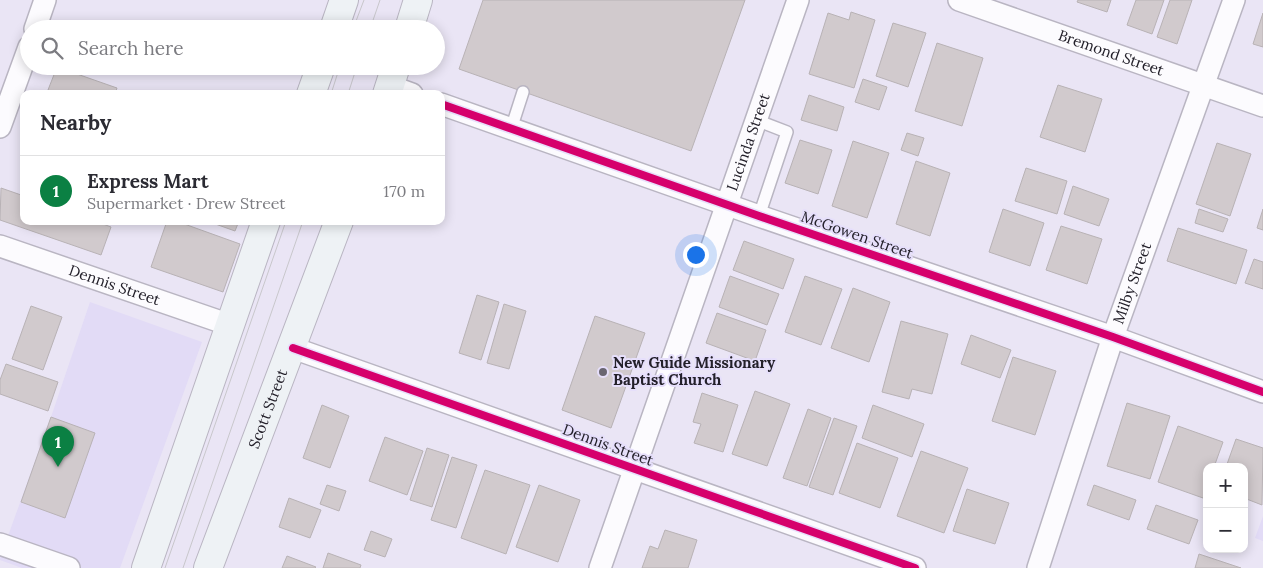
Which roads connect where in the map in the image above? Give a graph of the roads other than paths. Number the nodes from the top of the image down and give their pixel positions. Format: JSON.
{"nodes":[{"id":1,"x":45,"y":0,"type":"edge"},
{"id":2,"x":344,"y":0,"type":"edge"},
{"id":3,"x":418,"y":0,"type":"edge"},
{"id":4,"x":798,"y":0,"type":"edge"},
{"id":5,"x":959,"y":0,"type":"edge"},
{"id":6,"x":1234,"y":0,"type":"edge"},
{"id":7,"x":38,"y":20,"type":"edge"},
{"id":8,"x":337,"y":20,"type":"edge"},
{"id":9,"x":412,"y":20,"type":"edge"},
{"id":10,"x":20,"y":72,"type":"edge"},
{"id":11,"x":318,"y":75,"type":"edge"},
{"id":12,"x":1204,"y":86,"type":"junction"},
{"id":13,"x":312,"y":90,"type":"edge"},
{"id":14,"x":523,"y":92,"type":"dead end"},
{"id":15,"x":445,"y":105,"type":"edge"},
{"id":16,"x":1263,"y":106,"type":"edge"},
{"id":17,"x":756,"y":120,"type":"junction"},
{"id":18,"x":0,"y":127,"type":"edge"},
{"id":19,"x":511,"y":129,"type":"junction"},
{"id":20,"x":726,"y":205,"type":"junction"},
{"id":21,"x":759,"y":216,"type":"junction"},
{"id":22,"x":265,"y":225,"type":"edge"},
{"id":23,"x":339,"y":225,"type":"edge"},
{"id":24,"x":0,"y":246,"type":"edge"},
{"id":25,"x":230,"y":325,"type":"junction"},
{"id":26,"x":1113,"y":337,"type":"junction"},
{"id":27,"x":293,"y":348,"type":"junction"},
{"id":28,"x":1263,"y":392,"type":"edge"},
{"id":29,"x":634,"y":469,"type":"junction"},
{"id":30,"x":0,"y":544,"type":"edge"},
{"id":31,"x":69,"y":568,"type":"edge"},
{"id":32,"x":146,"y":568,"type":"edge"},
{"id":33,"x":208,"y":568,"type":"edge"},
{"id":34,"x":600,"y":568,"type":"edge"},
{"id":35,"x":915,"y":568,"type":"edge"},
{"id":36,"x":1038,"y":568,"type":"edge"}],
"edges":[{"from":1,"to":7,"type":"street"},
{"from":2,"to":8,"type":"main road"},
{"from":3,"to":9,"type":"main road"},
{"from":4,"to":17,"type":"street","name":"Lucinda Street"},
{"from":5,"to":12,"type":"street","name":"Bremond Street"},
{"from":6,"to":12,"type":"street","name":"Milby Street"},
{"from":10,"to":18,"type":"street"},
{"from":11,"to":13,"type":"main road"},
{"from":12,"to":16,"type":"street","name":"Bremond Street"},
{"from":12,"to":26,"type":"street","name":"Milby Street"},
{"from":14,"to":19,"type":"lane"},
{"from":15,"to":19,"type":"street","name":"McGowen Street"},
{"from":17,"to":20,"type":"street","name":"Lucinda Street"},
{"from":17,"to":21,"type":"lane"},
{"from":19,"to":20,"type":"street","name":"McGowen Street"},
{"from":20,"to":21,"type":"street","name":"McGowen Street"},
{"from":20,"to":29,"type":"street","name":"Lucinda Street"},
{"from":21,"to":26,"type":"street","name":"McGowen Street"},
{"from":22,"to":25,"type":"main road"},
{"from":23,"to":27,"type":"main road","name":"Scott Street"},
{"from":24,"to":25,"type":"street","name":"Dennis Street"},
{"from":25,"to":32,"type":"main road"},
{"from":26,"to":28,"type":"street","name":"McGowen Street"},
{"from":26,"to":36,"type":"street","name":"Milby Street"},
{"from":27,"to":29,"type":"street","name":"Dennis Street"},
{"from":27,"to":33,"type":"main road","name":"Scott Street"},
{"from":29,"to":34,"type":"street","name":"Lucinda Street"},
{"from":29,"to":35,"type":"street","name":"Dennis Street"},
{"from":30,"to":31,"type":"street"}]}
